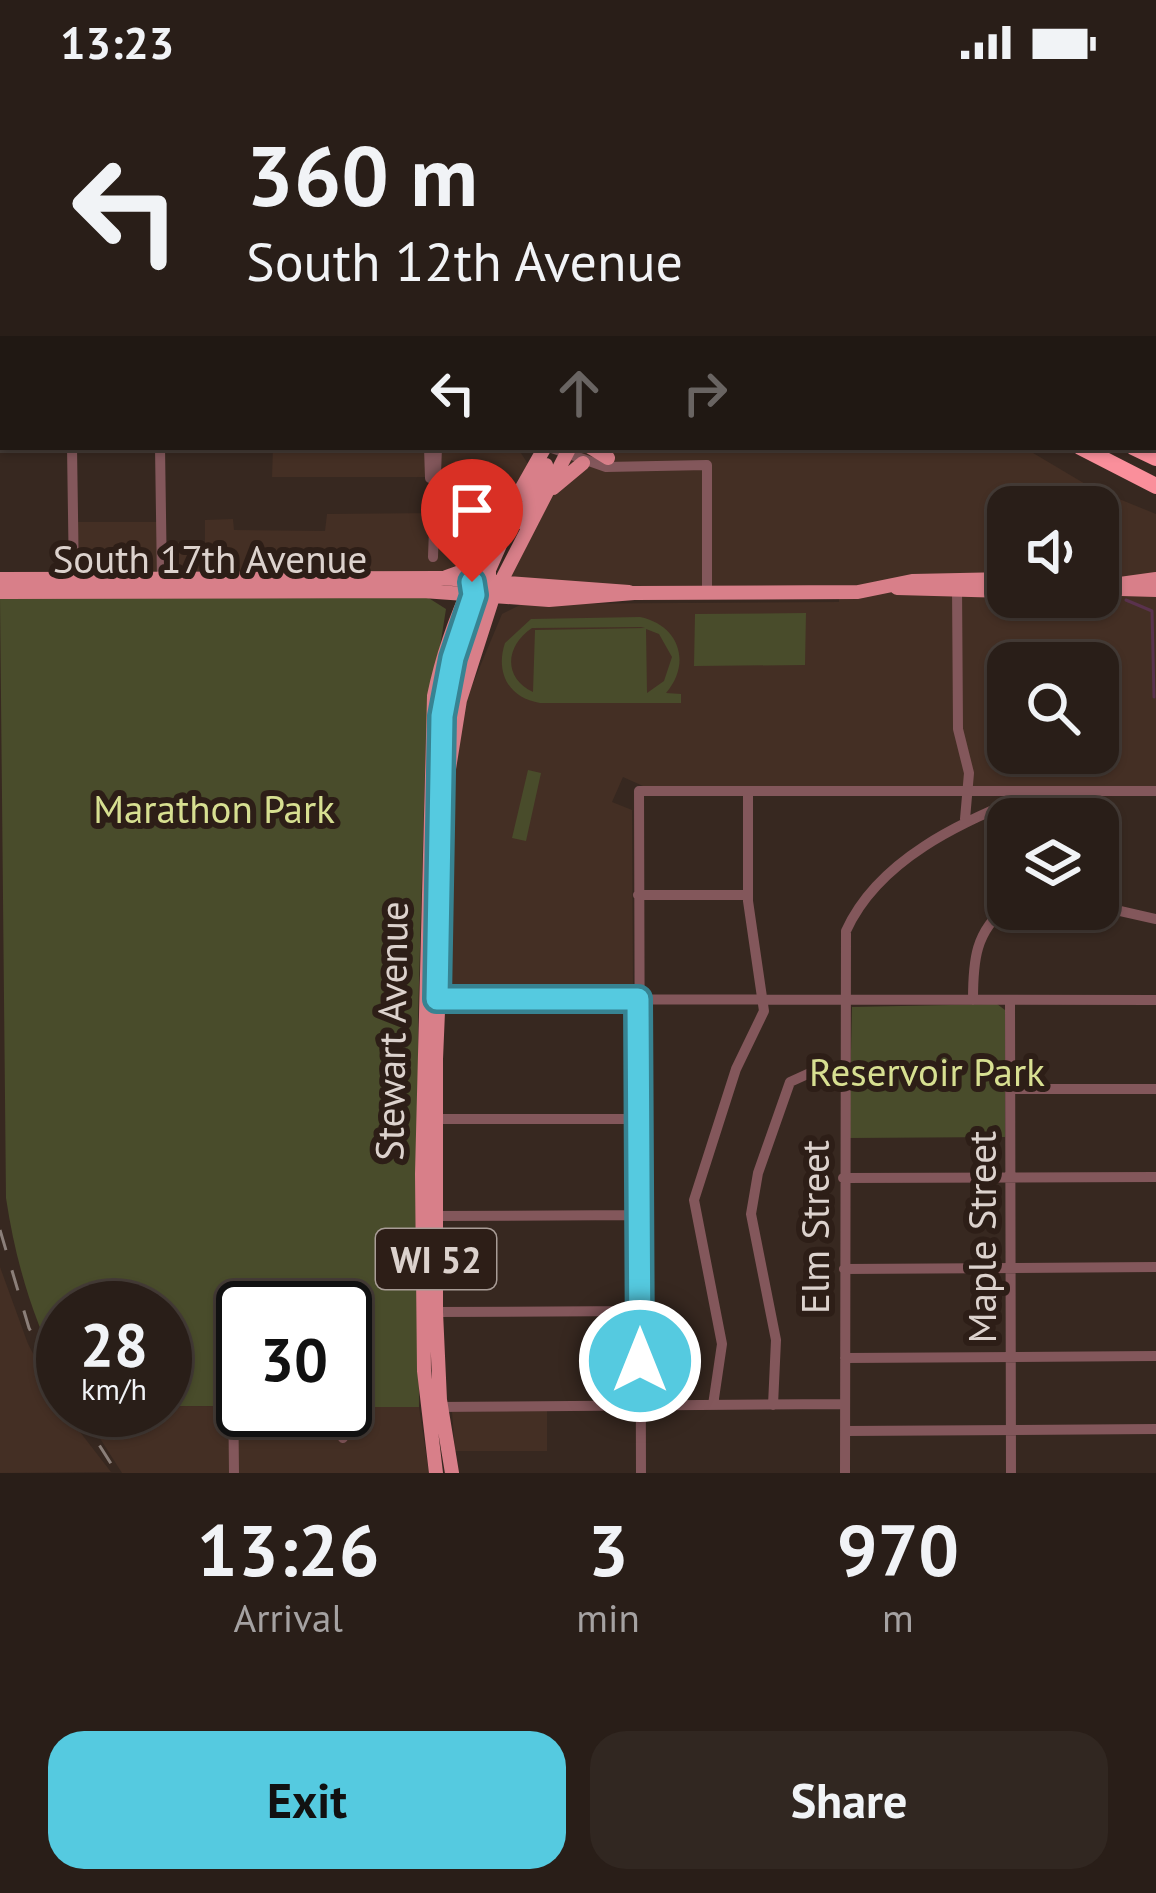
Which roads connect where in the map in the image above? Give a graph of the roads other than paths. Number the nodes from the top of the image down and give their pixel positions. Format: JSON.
{"nodes":[{"id":1,"x":72,"y":450,"type":"edge"},
{"id":2,"x":160,"y":450,"type":"edge"},
{"id":3,"x":433,"y":450,"type":"edge"},
{"id":4,"x":525,"y":450,"type":"edge"},
{"id":5,"x":556,"y":450,"type":"edge"},
{"id":6,"x":557,"y":450,"type":"edge"},
{"id":7,"x":557,"y":450,"type":"edge"},
{"id":8,"x":561,"y":450,"type":"edge"},
{"id":9,"x":568,"y":450,"type":"edge"},
{"id":10,"x":595,"y":450,"type":"edge"},
{"id":11,"x":1086,"y":450,"type":"edge"},
{"id":12,"x":608,"y":458,"type":"junction"},
{"id":13,"x":583,"y":463,"type":"junction"},
{"id":14,"x":628,"y":465,"type":"junction"},
{"id":15,"x":532,"y":469,"type":"junction"},
{"id":16,"x":1156,"y":486,"type":"edge"},
{"id":17,"x":523,"y":487,"type":"junction"},
{"id":18,"x":538,"y":505,"type":"junction"},
{"id":19,"x":510,"y":507,"type":"junction"},
{"id":20,"x":514,"y":553,"type":"junction"},
{"id":21,"x":433,"y":556,"type":"dead end"},
{"id":22,"x":441,"y":578,"type":"junction"},
{"id":23,"x":0,"y":579,"type":"edge"},
{"id":24,"x":1156,"y":579,"type":"edge"},
{"id":25,"x":987,"y":581,"type":"edge"},
{"id":26,"x":1119,"y":584,"type":"edge"},
{"id":27,"x":74,"y":585,"type":"junction"},
{"id":28,"x":162,"y":585,"type":"junction"},
{"id":29,"x":538,"y":585,"type":"junction"},
{"id":30,"x":957,"y":585,"type":"junction"},
{"id":31,"x":494,"y":587,"type":"junction"},
{"id":32,"x":1119,"y":588,"type":"edge"},
{"id":33,"x":987,"y":589,"type":"edge"},
{"id":34,"x":470,"y":590,"type":"junction"},
{"id":35,"x":1156,"y":590,"type":"edge"},
{"id":36,"x":423,"y":591,"type":"junction"},
{"id":37,"x":0,"y":592,"type":"edge"},
{"id":38,"x":634,"y":593,"type":"junction"},
{"id":39,"x":707,"y":593,"type":"junction"},
{"id":40,"x":517,"y":598,"type":"junction"},
{"id":41,"x":454,"y":620,"type":"junction"},
{"id":42,"x":460,"y":700,"type":"junction"},
{"id":43,"x":748,"y":791,"type":"junction"},
{"id":44,"x":1156,"y":791,"type":"edge"},
{"id":45,"x":969,"y":792,"type":"junction"},
{"id":46,"x":1039,"y":792,"type":"junction"},
{"id":47,"x":964,"y":819,"type":"junction"},
{"id":48,"x":443,"y":825,"type":"junction"},
{"id":49,"x":638,"y":895,"type":"junction"},
{"id":50,"x":748,"y":895,"type":"junction"},
{"id":51,"x":1119,"y":911,"type":"edge"},
{"id":52,"x":1156,"y":919,"type":"edge"},
{"id":53,"x":987,"y":928,"type":"edge"},
{"id":54,"x":430,"y":999,"type":"junction"},
{"id":55,"x":638,"y":999,"type":"junction"},
{"id":56,"x":765,"y":999,"type":"junction"},
{"id":57,"x":843,"y":999,"type":"junction"},
{"id":58,"x":973,"y":1000,"type":"junction"},
{"id":59,"x":1010,"y":1000,"type":"junction"},
{"id":60,"x":1156,"y":1000,"type":"edge"},
{"id":61,"x":843,"y":1078,"type":"junction"},
{"id":62,"x":1156,"y":1088,"type":"edge"},
{"id":63,"x":1010,"y":1089,"type":"junction"},
{"id":64,"x":429,"y":1119,"type":"junction"},
{"id":65,"x":640,"y":1119,"type":"junction"},
{"id":66,"x":1156,"y":1177,"type":"edge"},
{"id":67,"x":843,"y":1178,"type":"junction"},
{"id":68,"x":1010,"y":1178,"type":"junction"},
{"id":69,"x":640,"y":1215,"type":"junction"},
{"id":70,"x":429,"y":1216,"type":"junction"},
{"id":71,"x":1156,"y":1267,"type":"edge"},
{"id":72,"x":1011,"y":1268,"type":"junction"},
{"id":73,"x":844,"y":1269,"type":"junction"},
{"id":74,"x":640,"y":1311,"type":"junction"},
{"id":75,"x":429,"y":1312,"type":"junction"},
{"id":76,"x":1156,"y":1356,"type":"edge"},
{"id":77,"x":1011,"y":1357,"type":"junction"},
{"id":78,"x":844,"y":1358,"type":"junction"},
{"id":79,"x":845,"y":1404,"type":"junction"},
{"id":80,"x":773,"y":1405,"type":"junction"},
{"id":81,"x":640,"y":1406,"type":"junction"},
{"id":82,"x":713,"y":1406,"type":"junction"},
{"id":83,"x":434,"y":1407,"type":"junction"},
{"id":84,"x":1011,"y":1430,"type":"junction"},
{"id":85,"x":1156,"y":1430,"type":"edge"},
{"id":86,"x":845,"y":1431,"type":"junction"},
{"id":87,"x":234,"y":1437,"type":"edge"},
{"id":88,"x":234,"y":1473,"type":"edge"},
{"id":89,"x":436,"y":1473,"type":"edge"},
{"id":90,"x":452,"y":1473,"type":"edge"},
{"id":91,"x":640,"y":1473,"type":"edge"},
{"id":92,"x":845,"y":1473,"type":"edge"},
{"id":93,"x":1011,"y":1473,"type":"edge"}],
"edges":[{"from":1,"to":27,"type":"street"},
{"from":2,"to":28,"type":"street"},
{"from":3,"to":21,"type":"street"},
{"from":4,"to":15,"type":"main road"},
{"from":5,"to":15,"type":"main road","number":"WI 52"},
{"from":6,"to":18,"type":"main road","number":"WI 52"},
{"from":7,"to":31,"type":"main road"},
{"from":8,"to":13,"type":"street"},
{"from":9,"to":12,"type":"street"},
{"from":10,"to":12,"type":"main road"},
{"from":11,"to":16,"type":"highway"},
{"from":12,"to":14,"type":"street"},
{"from":13,"to":14,"type":"street"},
{"from":13,"to":18,"type":"main road"},
{"from":14,"to":39,"type":"street"},
{"from":15,"to":17,"type":"main road","number":"WI 52"},
{"from":17,"to":19,"type":"main road","number":"WI 52"},
{"from":17,"to":31,"type":"main road"},
{"from":18,"to":20,"type":"main road","number":"WI 52"},
{"from":19,"to":22,"type":"main road"},
{"from":19,"to":34,"type":"main road","number":"WI 52"},
{"from":20,"to":29,"type":"main road"},
{"from":20,"to":31,"type":"main road","number":"WI 52"},
{"from":22,"to":28,"type":"main road","name":"South 17th Avenue"},
{"from":22,"to":34,"type":"main road","name":"South 17th Avenue"},
{"from":23,"to":27,"type":"main road","name":"South 17th Avenue"},
{"from":24,"to":26,"type":"main road"},
{"from":25,"to":30,"type":"main road"},
{"from":27,"to":28,"type":"main road","name":"South 17th Avenue"},
{"from":27,"to":37,"type":"main road","name":"South 17th Avenue"},
{"from":28,"to":36,"type":"main road","name":"South 17th Avenue"},
{"from":29,"to":31,"type":"main road","name":"South 17th Avenue"},
{"from":29,"to":38,"type":"main road","name":"South 17th Avenue"},
{"from":30,"to":33,"type":"main road"},
{"from":30,"to":39,"type":"main road","name":"South 17th Avenue"},
{"from":30,"to":45,"type":"street"},
{"from":31,"to":34,"type":"main road","name":"South 17th Avenue"},
{"from":31,"to":40,"type":"main road","name":"South 17th Avenue"},
{"from":31,"to":42,"type":"main road","name":"Stewart Avenue","number":"WI 52"},
{"from":32,"to":35,"type":"main road"},
{"from":34,"to":36,"type":"main road","name":"South 17th Avenue"},
{"from":34,"to":41,"type":"main road","name":"Stewart Avenue","number":"WI 52"},
{"from":34,"to":48,"type":"main road"},
{"from":36,"to":41,"type":"main road"},
{"from":38,"to":39,"type":"main road","name":"South 17th Avenue"},
{"from":38,"to":40,"type":"main road","name":"South 17th Avenue"},
{"from":40,"to":42,"type":"main road"},
{"from":41,"to":54,"type":"main road","name":"Stewart Avenue","number":"WI 52"},
{"from":42,"to":48,"type":"main road","name":"Stewart Avenue","number":"WI 52"},
{"from":43,"to":45,"type":"street"},
{"from":43,"to":49,"type":"street"},
{"from":43,"to":50,"type":"street"},
{"from":44,"to":46,"type":"street"},
{"from":45,"to":46,"type":"street"},
{"from":45,"to":47,"type":"street"},
{"from":46,"to":47,"type":"street","name":"Elm Street"},
{"from":47,"to":57,"type":"street","name":"Elm Street"},
{"from":48,"to":54,"type":"main road","name":"Stewart Avenue","number":"WI 52"},
{"from":49,"to":50,"type":"street"},
{"from":49,"to":55,"type":"street"},
{"from":50,"to":56,"type":"street"},
{"from":51,"to":52,"type":"street"},
{"from":53,"to":58,"type":"street"},
{"from":54,"to":55,"type":"street"},
{"from":54,"to":64,"type":"main road","name":"Stewart Avenue","number":"WI 52"},
{"from":55,"to":56,"type":"street"},
{"from":55,"to":65,"type":"street"},
{"from":56,"to":57,"type":"street"},
{"from":56,"to":82,"type":"street"},
{"from":57,"to":58,"type":"street"},
{"from":57,"to":61,"type":"street","name":"Elm Street"},
{"from":58,"to":59,"type":"street"},
{"from":59,"to":60,"type":"street"},
{"from":59,"to":63,"type":"street","name":"Maple Street"},
{"from":61,"to":67,"type":"street","name":"Elm Street"},
{"from":61,"to":80,"type":"street"},
{"from":62,"to":63,"type":"street"},
{"from":63,"to":68,"type":"street","name":"Maple Street"},
{"from":64,"to":65,"type":"street"},
{"from":64,"to":70,"type":"main road","name":"Stewart Avenue","number":"WI 52"},
{"from":65,"to":69,"type":"street"},
{"from":66,"to":68,"type":"street"},
{"from":67,"to":68,"type":"street"},
{"from":67,"to":73,"type":"street","name":"Elm Street"},
{"from":68,"to":72,"type":"street","name":"Maple Street"},
{"from":69,"to":70,"type":"street"},
{"from":69,"to":74,"type":"street"},
{"from":70,"to":75,"type":"main road","name":"Stewart Avenue","number":"WI 52"},
{"from":71,"to":72,"type":"street"},
{"from":72,"to":73,"type":"street"},
{"from":72,"to":77,"type":"street","name":"Maple Street"},
{"from":73,"to":78,"type":"street","name":"Elm Street"},
{"from":74,"to":75,"type":"street"},
{"from":74,"to":81,"type":"street"},
{"from":75,"to":83,"type":"main road","name":"Stewart Avenue","number":"WI 52"},
{"from":76,"to":77,"type":"street"},
{"from":77,"to":78,"type":"street"},
{"from":77,"to":84,"type":"street","name":"Maple Street"},
{"from":78,"to":79,"type":"street","name":"Elm Street"},
{"from":79,"to":80,"type":"street"},
{"from":79,"to":86,"type":"street","name":"Elm Street"},
{"from":80,"to":82,"type":"street"},
{"from":81,"to":82,"type":"street"},
{"from":81,"to":83,"type":"street"},
{"from":81,"to":91,"type":"street"},
{"from":83,"to":89,"type":"main road","name":"Stewart Avenue","number":"WI 52"},
{"from":83,"to":90,"type":"main road","name":"Stewart Avenue","number":"WI 52"},
{"from":84,"to":85,"type":"street"},
{"from":84,"to":86,"type":"street"},
{"from":84,"to":93,"type":"street","name":"Maple Street"},
{"from":86,"to":92,"type":"street","name":"Elm Street"},
{"from":87,"to":88,"type":"street"}]}
